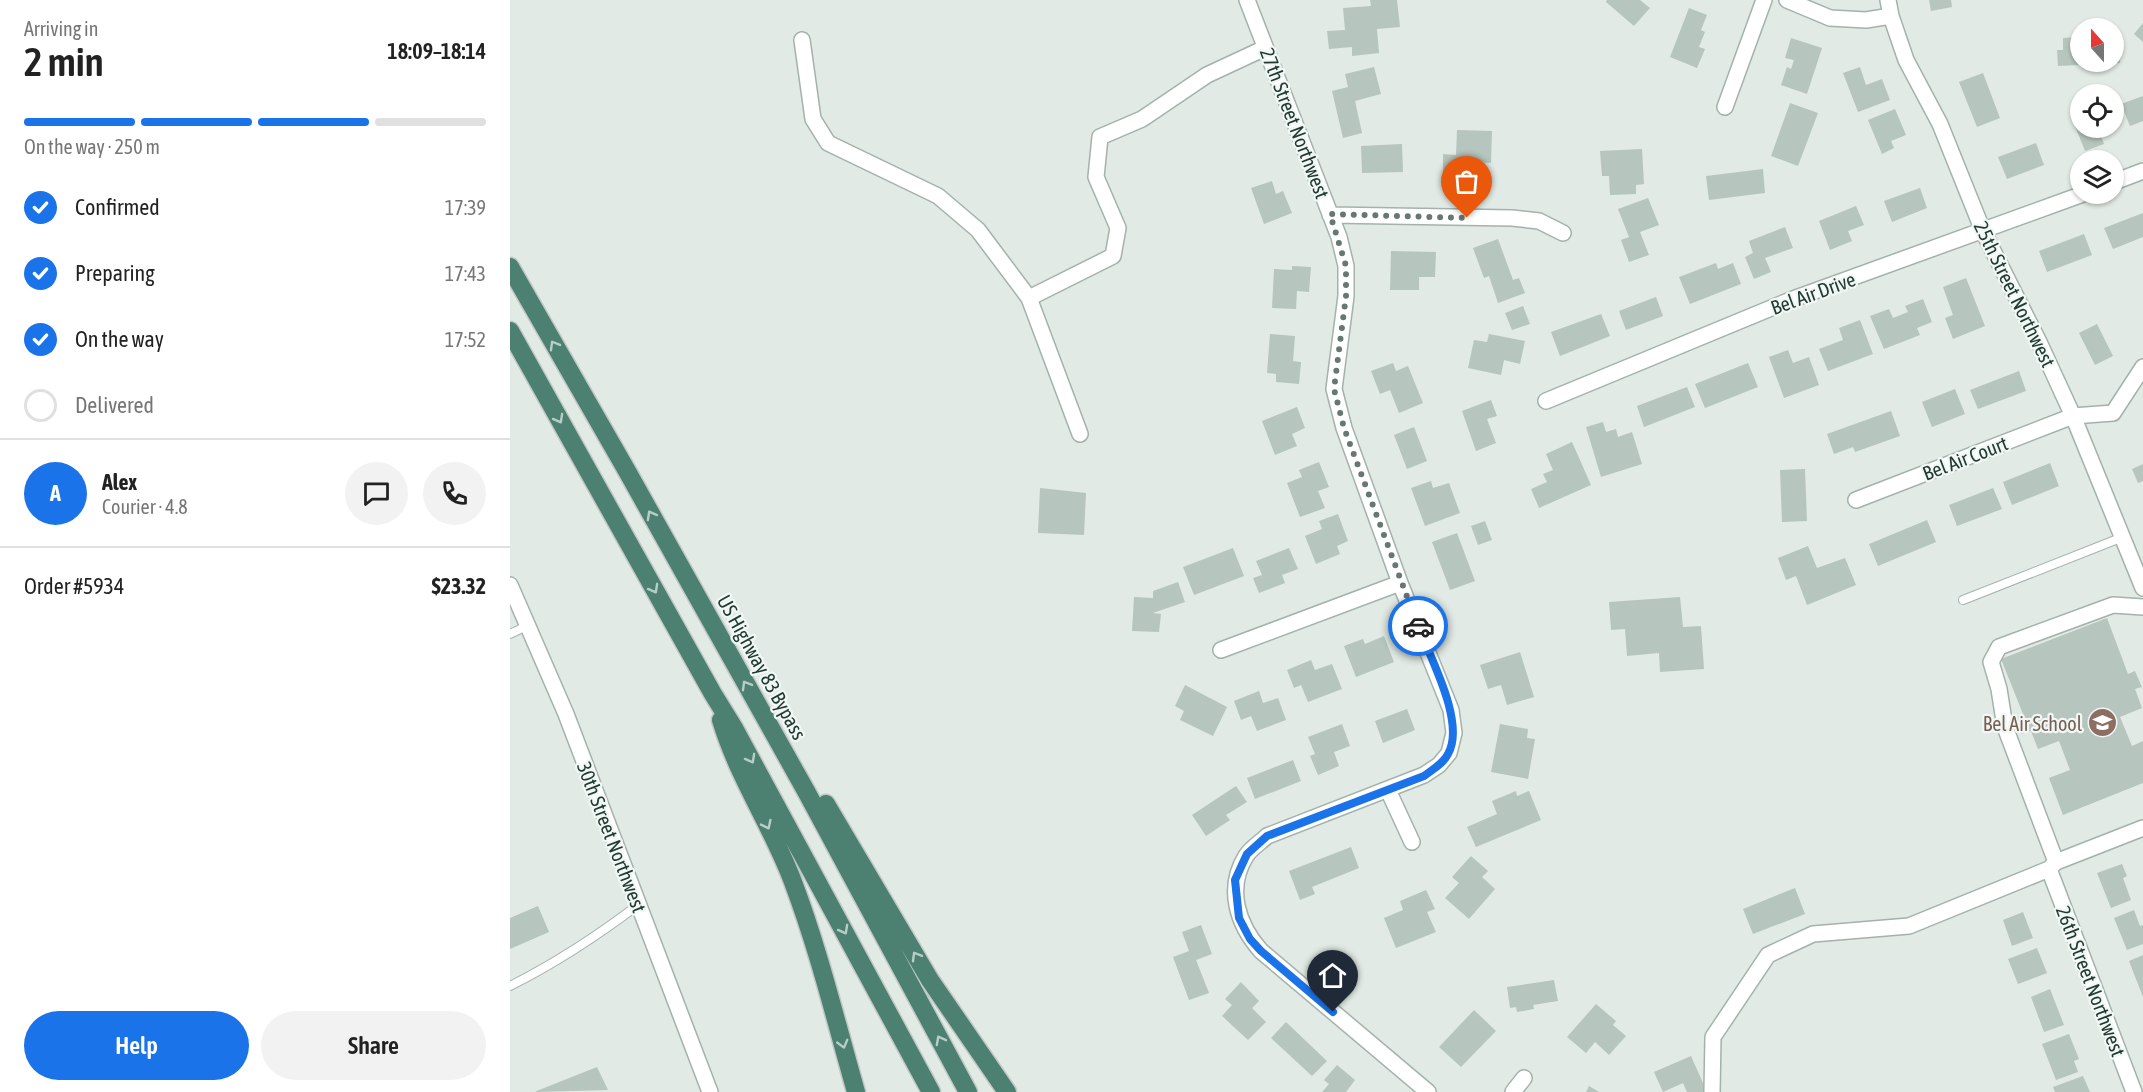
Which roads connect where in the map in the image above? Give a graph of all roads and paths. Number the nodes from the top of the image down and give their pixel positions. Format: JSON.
{"nodes":[{"id":1,"x":1247,"y":0,"type":"edge"},
{"id":2,"x":1764,"y":0,"type":"edge"},
{"id":3,"x":1787,"y":0,"type":"edge"},
{"id":4,"x":1888,"y":0,"type":"edge"},
{"id":5,"x":1891,"y":16,"type":"junction"},
{"id":6,"x":802,"y":40,"type":"dead end"},
{"id":7,"x":1266,"y":48,"type":"junction"},
{"id":8,"x":1725,"y":107,"type":"dead end"},
{"id":9,"x":2143,"y":171,"type":"edge"},
{"id":10,"x":2124,"y":178,"type":"edge"},
{"id":11,"x":2070,"y":199,"type":"edge"},
{"id":12,"x":1330,"y":214,"type":"junction"},
{"id":13,"x":1983,"y":231,"type":"junction"},
{"id":14,"x":1563,"y":233,"type":"dead end"},
{"id":15,"x":510,"y":267,"type":"edge"},
{"id":16,"x":1029,"y":298,"type":"junction"},
{"id":17,"x":510,"y":331,"type":"edge"},
{"id":18,"x":2143,"y":367,"type":"edge"},
{"id":19,"x":1546,"y":401,"type":"dead end"},
{"id":20,"x":2073,"y":416,"type":"junction"},
{"id":21,"x":1080,"y":434,"type":"dead end"},
{"id":22,"x":1857,"y":500,"type":"dead end"},
{"id":23,"x":2123,"y":537,"type":"junction"},
{"id":24,"x":1400,"y":583,"type":"junction"},
{"id":25,"x":510,"y":585,"type":"edge"},
{"id":26,"x":2143,"y":588,"type":"edge"},
{"id":27,"x":1963,"y":600,"type":"dead end"},
{"id":28,"x":2143,"y":607,"type":"edge"},
{"id":29,"x":529,"y":625,"type":"junction"},
{"id":30,"x":510,"y":634,"type":"edge"},
{"id":31,"x":1221,"y":650,"type":"dead end"},
{"id":32,"x":713,"y":694,"type":"junction"},
{"id":33,"x":766,"y":720,"type":"junction"},
{"id":34,"x":1388,"y":790,"type":"junction"},
{"id":35,"x":2143,"y":828,"type":"edge"},
{"id":36,"x":1412,"y":842,"type":"dead end"},
{"id":37,"x":2052,"y":866,"type":"junction"},
{"id":38,"x":638,"y":905,"type":"junction"},
{"id":39,"x":510,"y":986,"type":"edge"},
{"id":40,"x":1524,"y":1078,"type":"dead end"},
{"id":41,"x":710,"y":1092,"type":"edge"},
{"id":42,"x":856,"y":1092,"type":"edge"},
{"id":43,"x":931,"y":1092,"type":"edge"},
{"id":44,"x":968,"y":1092,"type":"edge"},
{"id":45,"x":1007,"y":1092,"type":"edge"},
{"id":46,"x":1428,"y":1092,"type":"edge"},
{"id":47,"x":1513,"y":1092,"type":"edge"},
{"id":48,"x":1712,"y":1092,"type":"edge"},
{"id":49,"x":2134,"y":1092,"type":"edge"}],
"edges":[{"from":1,"to":7,"type":"street","name":"27th Street Northwest"},
{"from":2,"to":8,"type":"street"},
{"from":3,"to":5,"type":"street"},
{"from":4,"to":5,"type":"street","name":"25th Street Northwest"},
{"from":5,"to":13,"type":"street","name":"25th Street Northwest"},
{"from":6,"to":16,"type":"street"},
{"from":7,"to":12,"type":"street","name":"27th Street Northwest"},
{"from":7,"to":16,"type":"street"},
{"from":9,"to":10,"type":"street"},
{"from":11,"to":13,"type":"street","name":"Bel Air Drive"},
{"from":12,"to":14,"type":"street"},
{"from":12,"to":24,"type":"street","name":"27th Street Northwest"},
{"from":13,"to":19,"type":"street","name":"Bel Air Drive"},
{"from":13,"to":20,"type":"street","name":"25th Street Northwest"},
{"from":33,"to":15,"type":"highway","name":"US Highway 83 Bypass","one_way":true},
{"from":16,"to":21,"type":"street"},
{"from":17,"to":32,"type":"highway","one_way":true},
{"from":18,"to":20,"type":"street","name":"Bel Air Court"},
{"from":20,"to":22,"type":"street","name":"Bel Air Court"},
{"from":20,"to":23,"type":"street","name":"25th Street Northwest"},
{"from":23,"to":26,"type":"street","name":"25th Street Northwest"},
{"from":23,"to":27,"type":"lane"},
{"from":24,"to":31,"type":"street"},
{"from":24,"to":34,"type":"street"},
{"from":25,"to":29,"type":"street","name":"30th Street Northwest"},
{"from":28,"to":37,"type":"street","name":"26th Street Northwest"},
{"from":29,"to":30,"type":"lane"},
{"from":29,"to":38,"type":"street","name":"30th Street Northwest"},
{"from":32,"to":42,"type":"highway","one_way":true},
{"from":32,"to":43,"type":"highway","one_way":true},
{"from":44,"to":33,"type":"highway","name":"US Highway 83 Bypass","one_way":true},
{"from":45,"to":33,"type":"highway","one_way":true},
{"from":34,"to":36,"type":"street"},
{"from":34,"to":46,"type":"street"},
{"from":35,"to":37,"type":"street"},
{"from":37,"to":48,"type":"street"},
{"from":37,"to":49,"type":"street","name":"26th Street Northwest"},
{"from":38,"to":39,"type":"lane"},
{"from":38,"to":41,"type":"street","name":"30th Street Northwest"},
{"from":40,"to":47,"type":"street"}]}
